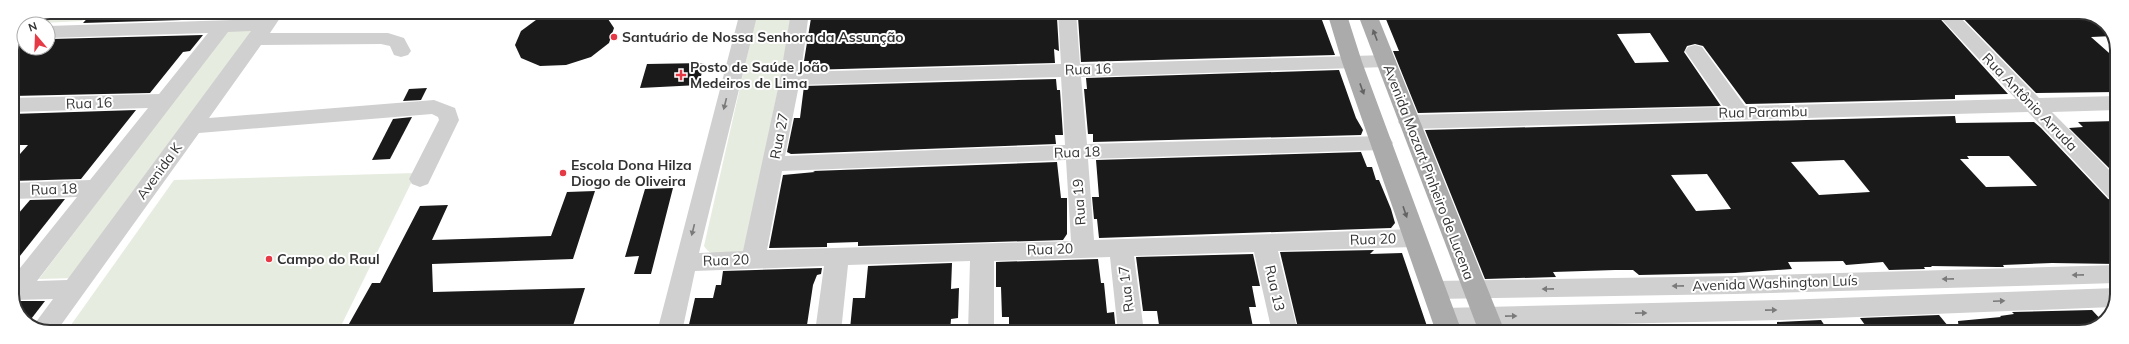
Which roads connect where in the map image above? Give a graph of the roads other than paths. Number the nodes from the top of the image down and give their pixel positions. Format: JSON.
{"nodes":[{"id":1,"x":747,"y":19,"type":"edge"},
{"id":2,"x":799,"y":19,"type":"edge"},
{"id":3,"x":1067,"y":19,"type":"edge"},
{"id":4,"x":1338,"y":19,"type":"edge"},
{"id":5,"x":1369,"y":19,"type":"edge"},
{"id":6,"x":1951,"y":19,"type":"edge"},
{"id":7,"x":265,"y":25,"type":"edge"},
{"id":8,"x":223,"y":26,"type":"junction"},
{"id":9,"x":56,"y":32,"type":"edge"},
{"id":10,"x":1695,"y":50,"type":"dead end"},
{"id":11,"x":401,"y":51,"type":"dead end"},
{"id":12,"x":1386,"y":61,"type":"junction"},
{"id":13,"x":1352,"y":62,"type":"junction"},
{"id":14,"x":1071,"y":70,"type":"junction"},
{"id":15,"x":790,"y":79,"type":"junction"},
{"id":16,"x":165,"y":101,"type":"junction"},
{"id":17,"x":2110,"y":103,"type":"edge"},
{"id":18,"x":19,"y":105,"type":"edge"},
{"id":19,"x":2032,"y":105,"type":"junction"},
{"id":20,"x":1739,"y":113,"type":"junction"},
{"id":21,"x":1409,"y":122,"type":"junction"},
{"id":22,"x":192,"y":126,"type":"junction"},
{"id":23,"x":1382,"y":143,"type":"junction"},
{"id":24,"x":1076,"y":152,"type":"junction"},
{"id":25,"x":773,"y":164,"type":"junction"},
{"id":26,"x":420,"y":179,"type":"dead end"},
{"id":27,"x":2110,"y":185,"type":"edge"},
{"id":28,"x":96,"y":188,"type":"junction"},
{"id":29,"x":19,"y":191,"type":"edge"},
{"id":30,"x":1414,"y":238,"type":"junction"},
{"id":31,"x":1264,"y":243,"type":"junction"},
{"id":32,"x":1121,"y":247,"type":"junction"},
{"id":33,"x":1082,"y":248,"type":"junction"},
{"id":34,"x":982,"y":252,"type":"junction"},
{"id":35,"x":837,"y":258,"type":"junction"},
{"id":36,"x":753,"y":259,"type":"junction"},
{"id":37,"x":685,"y":262,"type":"junction"},
{"id":38,"x":2110,"y":274,"type":"edge"},
{"id":39,"x":1896,"y":280,"type":"junction"},
{"id":40,"x":19,"y":285,"type":"edge"},
{"id":41,"x":74,"y":289,"type":"junction"},
{"id":42,"x":1434,"y":290,"type":"junction"},
{"id":43,"x":1476,"y":290,"type":"junction"},
{"id":44,"x":19,"y":291,"type":"edge"},
{"id":45,"x":2110,"y":297,"type":"edge"},
{"id":46,"x":1914,"y":304,"type":"junction"},
{"id":47,"x":1489,"y":324,"type":"edge"},
{"id":48,"x":47,"y":325,"type":"edge"},
{"id":49,"x":672,"y":325,"type":"edge"},
{"id":50,"x":829,"y":325,"type":"edge"},
{"id":51,"x":981,"y":325,"type":"edge"},
{"id":52,"x":1130,"y":325,"type":"edge"},
{"id":53,"x":1283,"y":325,"type":"edge"},
{"id":54,"x":1447,"y":325,"type":"edge"}],
"edges":[{"from":1,"to":37,"type":"street","one_way":true},
{"from":2,"to":15,"type":"street","name":"Rua 27"},
{"from":3,"to":14,"type":"street","name":"Rua 19"},
{"from":4,"to":13,"type":"main road"},
{"from":12,"to":5,"type":"main road","name":"Avenida Mozart Pinheiro de Lucena","one_way":true},
{"from":6,"to":19,"type":"street","name":"Rua Antônio Arruda"},
{"from":7,"to":8,"type":"street"},
{"from":7,"to":11,"type":"street"},
{"from":7,"to":22,"type":"street","name":"Avenida K"},
{"from":8,"to":9,"type":"street"},
{"from":8,"to":16,"type":"street"},
{"from":10,"to":20,"type":"street"},
{"from":12,"to":13,"type":"street","name":"Rua 16"},
{"from":12,"to":21,"type":"main road","name":"Avenida Mozart Pinheiro de Lucena"},
{"from":13,"to":14,"type":"street","name":"Rua 16"},
{"from":13,"to":23,"type":"main road","one_way":true},
{"from":14,"to":15,"type":"street","name":"Rua 16"},
{"from":14,"to":24,"type":"street","name":"Rua 19"},
{"from":15,"to":25,"type":"street","name":"Rua 27"},
{"from":16,"to":18,"type":"street","name":"Rua 16"},
{"from":16,"to":28,"type":"street"},
{"from":17,"to":19,"type":"street","name":"Rua Parambu"},
{"from":19,"to":20,"type":"street","name":"Rua Parambu"},
{"from":19,"to":27,"type":"street","name":"Rua Antônio Arruda"},
{"from":20,"to":21,"type":"street","name":"Rua Parambu"},
{"from":21,"to":43,"type":"main road","name":"Avenida Mozart Pinheiro de Lucena"},
{"from":22,"to":26,"type":"street"},
{"from":22,"to":41,"type":"street","name":"Avenida K"},
{"from":23,"to":24,"type":"street","name":"Rua 18"},
{"from":23,"to":30,"type":"main road","one_way":true},
{"from":24,"to":25,"type":"street","name":"Rua 18"},
{"from":24,"to":33,"type":"street","name":"Rua 19"},
{"from":25,"to":36,"type":"street","name":"Rua 27"},
{"from":28,"to":29,"type":"street","name":"Rua 18"},
{"from":28,"to":40,"type":"street"},
{"from":30,"to":31,"type":"street","name":"Rua 20"},
{"from":30,"to":42,"type":"main road"},
{"from":31,"to":32,"type":"street","name":"Rua 20"},
{"from":31,"to":53,"type":"street","name":"Rua 13"},
{"from":32,"to":33,"type":"street","name":"Rua 20"},
{"from":32,"to":52,"type":"street","name":"Rua 17"},
{"from":33,"to":34,"type":"street","name":"Rua 20"},
{"from":34,"to":35,"type":"street","name":"Rua 20"},
{"from":34,"to":51,"type":"street"},
{"from":35,"to":36,"type":"street","name":"Rua 20"},
{"from":35,"to":50,"type":"street"},
{"from":36,"to":37,"type":"street","name":"Rua 20"},
{"from":37,"to":49,"type":"street"},
{"from":38,"to":39,"type":"street","name":"Avenida Washington Luís","one_way":true},
{"from":39,"to":43,"type":"street","name":"Avenida Washington Luís","one_way":true},
{"from":39,"to":46,"type":"street"},
{"from":41,"to":44,"type":"street"},
{"from":41,"to":48,"type":"street","name":"Avenida K"},
{"from":42,"to":43,"type":"street","name":"Avenida Washington Luís"},
{"from":42,"to":54,"type":"main road"},
{"from":43,"to":47,"type":"main road","name":"Avenida Mozart Pinheiro de Lucena"},
{"from":46,"to":45,"type":"street","name":"Avenida Washington Luís","one_way":true},
{"from":47,"to":46,"type":"street","name":"Avenida Washington Luís","one_way":true},
{"from":47,"to":54,"type":"street","name":"Avenida Washington Luís"}]}
